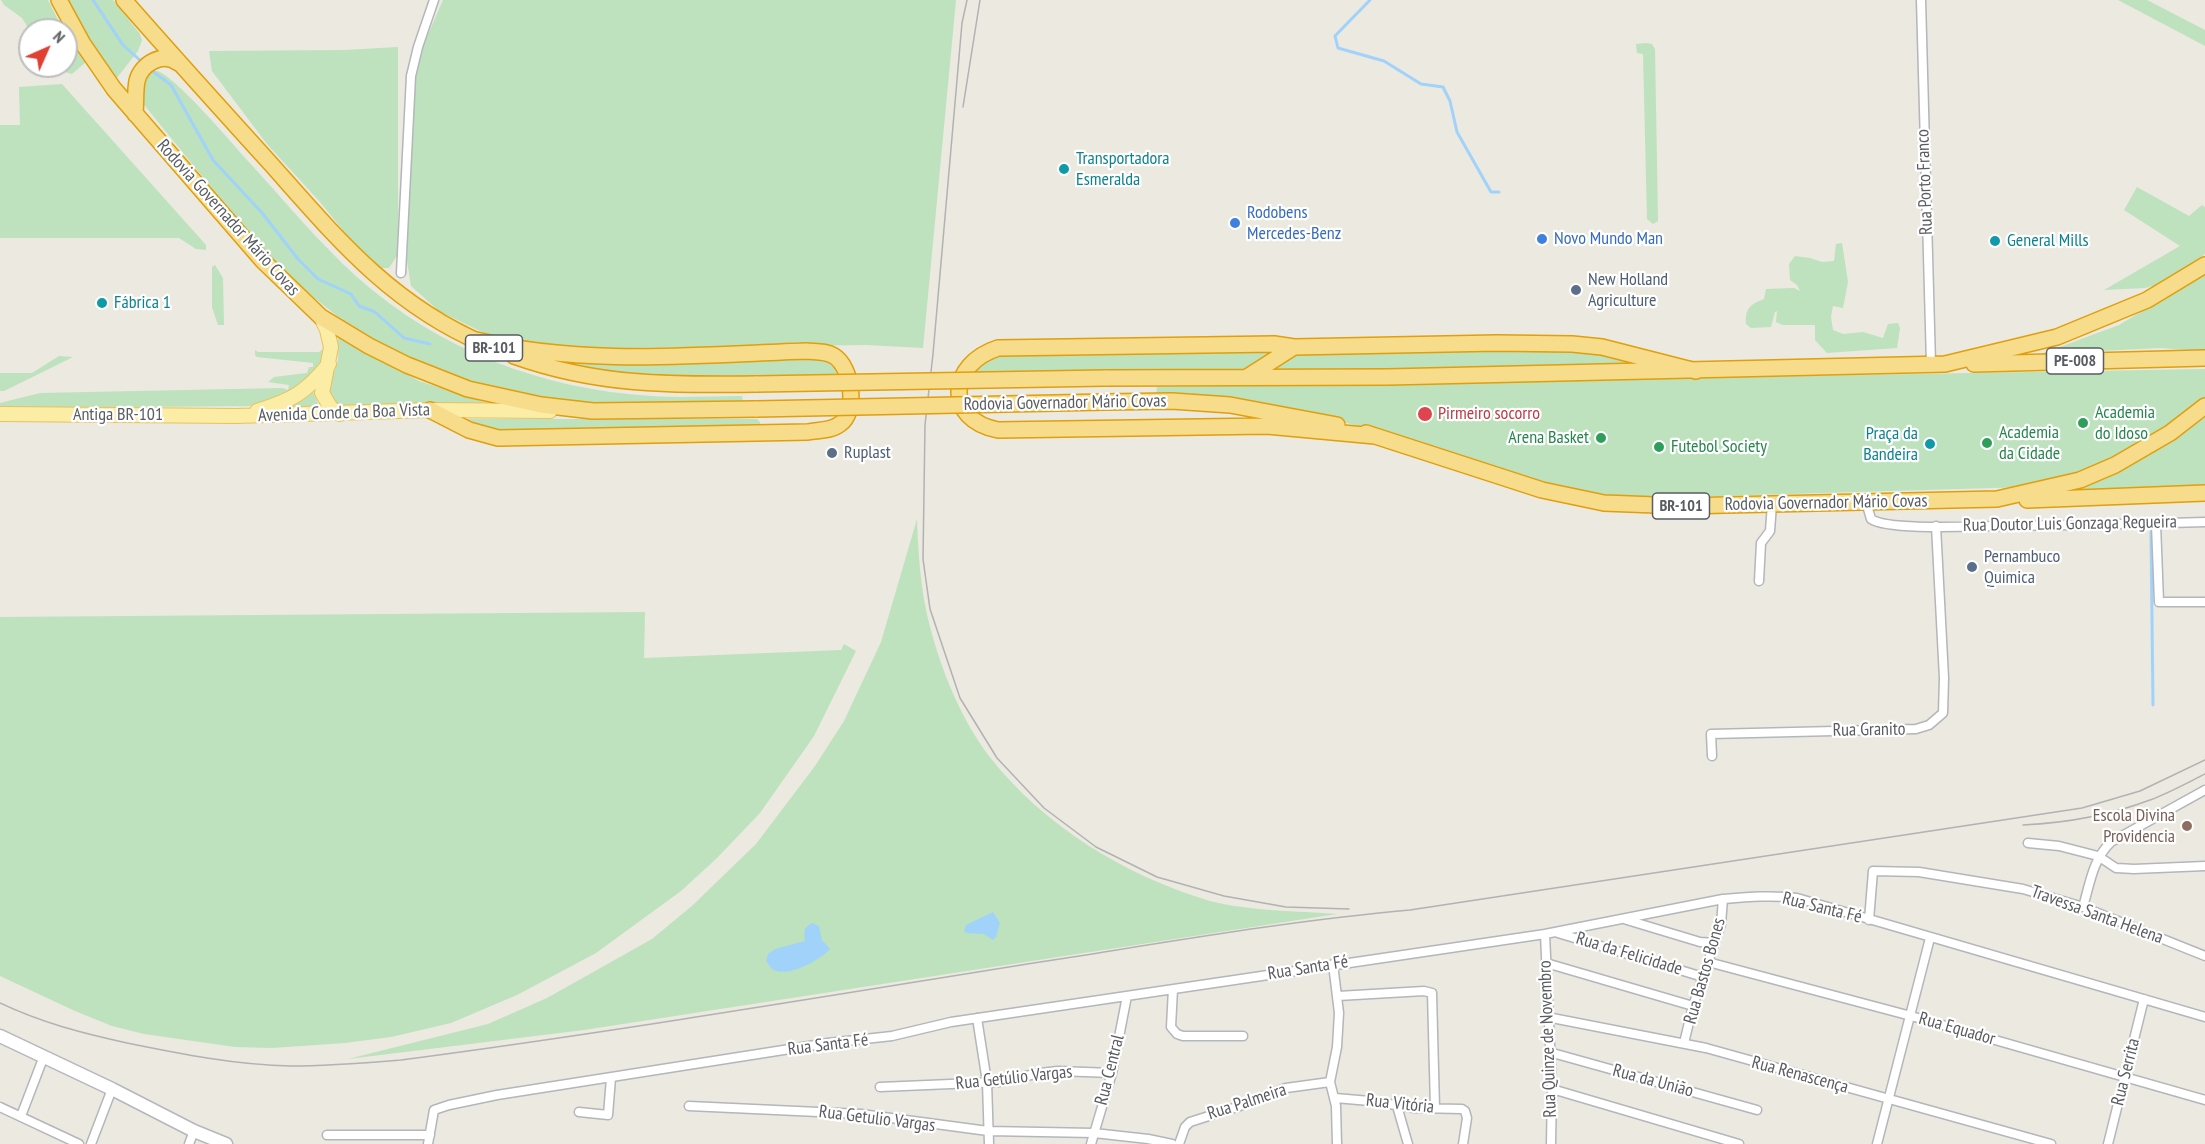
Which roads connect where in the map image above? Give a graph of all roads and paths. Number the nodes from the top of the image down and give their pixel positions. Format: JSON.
{"nodes":[{"id":1,"x":59,"y":0,"type":"edge"},
{"id":2,"x":124,"y":0,"type":"edge"},
{"id":3,"x":434,"y":0,"type":"edge"},
{"id":4,"x":1921,"y":0,"type":"edge"},
{"id":5,"x":182,"y":67,"type":"junction"},
{"id":6,"x":135,"y":114,"type":"junction"},
{"id":7,"x":2205,"y":265,"type":"edge"},
{"id":8,"x":401,"y":273,"type":"dead end"},
{"id":9,"x":321,"y":317,"type":"junction"},
{"id":10,"x":476,"y":340,"type":"junction"},
{"id":11,"x":1294,"y":347,"type":"junction"},
{"id":12,"x":2205,"y":358,"type":"edge"},
{"id":13,"x":329,"y":364,"type":"junction"},
{"id":14,"x":1938,"y":364,"type":"junction"},
{"id":15,"x":1696,"y":371,"type":"junction"},
{"id":16,"x":1246,"y":377,"type":"junction"},
{"id":17,"x":2205,"y":406,"type":"edge"},
{"id":18,"x":430,"y":410,"type":"junction"},
{"id":19,"x":576,"y":411,"type":"junction"},
{"id":20,"x":0,"y":414,"type":"edge"},
{"id":21,"x":340,"y":414,"type":"junction"},
{"id":22,"x":236,"y":416,"type":"junction"},
{"id":23,"x":1374,"y":436,"type":"junction"},
{"id":24,"x":2205,"y":494,"type":"edge"},
{"id":25,"x":1997,"y":500,"type":"junction"},
{"id":26,"x":1866,"y":502,"type":"junction"},
{"id":27,"x":1772,"y":504,"type":"junction"},
{"id":28,"x":2205,"y":522,"type":"edge"},
{"id":29,"x":2156,"y":524,"type":"junction"},
{"id":30,"x":1936,"y":526,"type":"junction"},
{"id":31,"x":1759,"y":581,"type":"dead end"},
{"id":32,"x":2205,"y":602,"type":"edge"},
{"id":33,"x":1712,"y":756,"type":"dead end"},
{"id":34,"x":2205,"y":790,"type":"edge"},
{"id":35,"x":2028,"y":843,"type":"dead end"},
{"id":36,"x":2098,"y":856,"type":"junction"},
{"id":37,"x":2205,"y":866,"type":"edge"},
{"id":38,"x":1723,"y":899,"type":"junction"},
{"id":39,"x":2083,"y":907,"type":"junction"},
{"id":40,"x":1624,"y":919,"type":"junction"},
{"id":41,"x":1869,"y":920,"type":"junction"},
{"id":42,"x":1555,"y":932,"type":"junction"},
{"id":43,"x":1545,"y":934,"type":"junction"},
{"id":44,"x":1929,"y":938,"type":"junction"},
{"id":45,"x":1715,"y":943,"type":"junction"},
{"id":46,"x":2205,"y":956,"type":"edge"},
{"id":47,"x":1708,"y":962,"type":"junction"},
{"id":48,"x":1546,"y":963,"type":"junction"},
{"id":49,"x":1333,"y":964,"type":"junction"},
{"id":50,"x":1703,"y":977,"type":"junction"},
{"id":51,"x":1173,"y":989,"type":"junction"},
{"id":52,"x":1127,"y":996,"type":"junction"},
{"id":53,"x":1338,"y":996,"type":"junction"},
{"id":54,"x":2144,"y":999,"type":"junction"},
{"id":55,"x":1694,"y":1006,"type":"junction"},
{"id":56,"x":1911,"y":1016,"type":"junction"},
{"id":57,"x":1547,"y":1017,"type":"junction"},
{"id":58,"x":2205,"y":1017,"type":"edge"},
{"id":59,"x":977,"y":1018,"type":"junction"},
{"id":60,"x":0,"y":1036,"type":"edge"},
{"id":61,"x":1243,"y":1036,"type":"dead end"},
{"id":62,"x":1684,"y":1043,"type":"junction"},
{"id":63,"x":1549,"y":1052,"type":"junction"},
{"id":64,"x":44,"y":1056,"type":"junction"},
{"id":65,"x":1112,"y":1073,"type":"junction"},
{"id":66,"x":611,"y":1078,"type":"junction"},
{"id":67,"x":2124,"y":1078,"type":"junction"},
{"id":68,"x":987,"y":1082,"type":"junction"},
{"id":69,"x":1330,"y":1082,"type":"junction"},
{"id":70,"x":880,"y":1087,"type":"dead end"},
{"id":71,"x":112,"y":1089,"type":"junction"},
{"id":72,"x":1552,"y":1089,"type":"junction"},
{"id":73,"x":1335,"y":1098,"type":"junction"},
{"id":74,"x":1889,"y":1099,"type":"junction"},
{"id":75,"x":2205,"y":1100,"type":"edge"},
{"id":76,"x":689,"y":1106,"type":"dead end"},
{"id":77,"x":1397,"y":1106,"type":"junction"},
{"id":78,"x":0,"y":1107,"type":"edge"},
{"id":79,"x":1436,"y":1108,"type":"junction"},
{"id":80,"x":1757,"y":1110,"type":"dead end"},
{"id":81,"x":579,"y":1112,"type":"dead end"},
{"id":82,"x":21,"y":1116,"type":"junction"},
{"id":83,"x":194,"y":1131,"type":"junction"},
{"id":84,"x":988,"y":1131,"type":"junction"},
{"id":85,"x":1094,"y":1133,"type":"junction"},
{"id":86,"x":327,"y":1135,"type":"dead end"},
{"id":87,"x":429,"y":1139,"type":"edge"},
{"id":88,"x":79,"y":1144,"type":"edge"},
{"id":89,"x":91,"y":1144,"type":"edge"},
{"id":90,"x":189,"y":1144,"type":"edge"},
{"id":91,"x":226,"y":1144,"type":"edge"},
{"id":92,"x":988,"y":1144,"type":"edge"},
{"id":93,"x":1091,"y":1144,"type":"edge"},
{"id":94,"x":1172,"y":1144,"type":"edge"},
{"id":95,"x":1179,"y":1144,"type":"edge"},
{"id":96,"x":1337,"y":1144,"type":"edge"},
{"id":97,"x":1408,"y":1144,"type":"edge"},
{"id":98,"x":1463,"y":1144,"type":"edge"},
{"id":99,"x":1551,"y":1144,"type":"edge"},
{"id":100,"x":1739,"y":1144,"type":"edge"},
{"id":101,"x":1877,"y":1144,"type":"edge"},
{"id":102,"x":2051,"y":1144,"type":"edge"},
{"id":103,"x":2108,"y":1144,"type":"edge"}],
"edges":[{"from":1,"to":6,"type":"highway","name":"Rodovia Governador Mário Covas","number":"BR-101"},
{"from":2,"to":5,"type":"highway","name":"Rodovia Governador Mário Covas","number":"BR-101"},
{"from":3,"to":8,"type":"street"},
{"from":4,"to":14,"type":"street","name":"Rua Porto Franco"},
{"from":5,"to":6,"type":"highway"},
{"from":5,"to":10,"type":"highway","name":"Rodovia Governador Mário Covas","number":"BR-101"},
{"from":6,"to":9,"type":"highway","name":"Rodovia Governador Mário Covas","number":"BR-101"},
{"from":7,"to":14,"type":"highway","name":"Rodovia Governador Mário Covas","number":"BR-101"},
{"from":9,"to":13,"type":"main road","number":"BR-101"},
{"from":9,"to":19,"type":"highway","name":"Rodovia Governador Mário Covas","number":"BR-101"},
{"from":10,"to":16,"type":"highway","name":"Rodovia Governador Mário Covas","number":"BR-101","bridge":true},
{"from":10,"to":18,"type":"highway"},
{"from":11,"to":15,"type":"highway"},
{"from":11,"to":16,"type":"highway"},
{"from":11,"to":23,"type":"highway"},
{"from":12,"to":14,"type":"highway","number":"PE-008"},
{"from":13,"to":21,"type":"main road"},
{"from":13,"to":22,"type":"main road","name":"Avenida Conde da Boa Vista","number":"BR-101"},
{"from":14,"to":15,"type":"highway","name":"Rodovia Governador Mário Covas","number":"BR-101"},
{"from":15,"to":16,"type":"highway","name":"Rodovia Governador Mário Covas","number":"BR-101"},
{"from":17,"to":25,"type":"highway","name":"Rodovia Governador Mário Covas","number":"BR-101"},
{"from":18,"to":19,"type":"main road","name":"Avenida Conde da Boa Vista","number":"BR-101"},
{"from":18,"to":21,"type":"main road","name":"Avenida Conde da Boa Vista","number":"BR-101"},
{"from":19,"to":23,"type":"highway","name":"Rodovia Governador Mário Covas","number":"BR-101","bridge":true},
{"from":20,"to":22,"type":"main road","name":"Antiga BR-101","number":"BR-101"},
{"from":21,"to":22,"type":"main road","name":"Avenida Conde da Boa Vista","number":"BR-101"},
{"from":23,"to":27,"type":"highway","name":"Rodovia Governador Mário Covas","number":"BR-101"},
{"from":24,"to":25,"type":"highway"},
{"from":25,"to":26,"type":"highway","name":"Rodovia Governador Mário Covas","number":"BR-101"},
{"from":26,"to":27,"type":"highway","name":"Rodovia Governador Mário Covas","number":"BR-101"},
{"from":26,"to":30,"type":"street","name":"Rua Doutor Luis Gonzaga Regueira"},
{"from":27,"to":31,"type":"street"},
{"from":28,"to":29,"type":"street","name":"Rua Doutor Luis Gonzaga Regueira"},
{"from":29,"to":30,"type":"street","name":"Rua Doutor Luis Gonzaga Regueira"},
{"from":29,"to":32,"type":"street"},
{"from":30,"to":33,"type":"street","name":"Rua Granito"},
{"from":34,"to":36,"type":"street"},
{"from":35,"to":36,"type":"street"},
{"from":36,"to":37,"type":"street"},
{"from":36,"to":39,"type":"street"},
{"from":38,"to":40,"type":"street","name":"Rua Santa Fé"},
{"from":38,"to":41,"type":"street","name":"Rua Santa Fé"},
{"from":38,"to":45,"type":"street","name":"Rua Bastos Bones"},
{"from":39,"to":41,"type":"street","name":"Travessa Santa Helena"},
{"from":39,"to":46,"type":"street","name":"Travessa Santa Helena"},
{"from":40,"to":42,"type":"street","name":"Rua Santa Fé"},
{"from":40,"to":45,"type":"street"},
{"from":41,"to":44,"type":"street","name":"Rua Santa Fé"},
{"from":42,"to":43,"type":"street","name":"Rua Santa Fé"},
{"from":42,"to":50,"type":"street","name":"Rua da Felicidade"},
{"from":43,"to":48,"type":"street","name":"Rua Quinze de Novembro"},
{"from":43,"to":49,"type":"street","name":"Rua Santa Fé"},
{"from":44,"to":54,"type":"street","name":"Rua Santa Fé"},
{"from":44,"to":56,"type":"street"},
{"from":45,"to":47,"type":"street","name":"Rua Bastos Bones"},
{"from":47,"to":50,"type":"street","name":"Rua Bastos Bones"},
{"from":47,"to":56,"type":"street","name":"Rua Equador"},
{"from":48,"to":55,"type":"street"},
{"from":48,"to":57,"type":"street","name":"Rua Quinze de Novembro"},
{"from":49,"to":51,"type":"street","name":"Rua Santa Fé"},
{"from":49,"to":53,"type":"street"},
{"from":50,"to":55,"type":"street","name":"Rua Bastos Bones"},
{"from":51,"to":52,"type":"street","name":"Rua Santa Fé"},
{"from":51,"to":61,"type":"street"},
{"from":52,"to":59,"type":"street","name":"Rua Santa Fé"},
{"from":52,"to":65,"type":"street","name":"Rua Central"},
{"from":53,"to":69,"type":"street"},
{"from":53,"to":79,"type":"street"},
{"from":54,"to":58,"type":"street","name":"Rua Santa Fé"},
{"from":54,"to":67,"type":"street","name":"Rua Serrita"},
{"from":55,"to":62,"type":"street","name":"Rua Bastos Bones"},
{"from":56,"to":67,"type":"street","name":"Rua Equador"},
{"from":56,"to":74,"type":"street"},
{"from":57,"to":62,"type":"street","name":"Rua Renascença"},
{"from":57,"to":63,"type":"street","name":"Rua Quinze de Novembro"},
{"from":59,"to":66,"type":"street","name":"Rua Santa Fé"},
{"from":59,"to":68,"type":"street"},
{"from":60,"to":64,"type":"street"},
{"from":62,"to":74,"type":"street","name":"Rua Renascença"},
{"from":63,"to":72,"type":"street","name":"Rua Quinze de Novembro"},
{"from":63,"to":80,"type":"street","name":"Rua da União"},
{"from":64,"to":71,"type":"street"},
{"from":64,"to":82,"type":"street"},
{"from":65,"to":68,"type":"street","name":"Rua Getúlio Vargas"},
{"from":65,"to":85,"type":"street","name":"Rua Central"},
{"from":66,"to":81,"type":"street"},
{"from":66,"to":87,"type":"street","name":"Rua Santa Fé"},
{"from":67,"to":75,"type":"street","name":"Rua Equador"},
{"from":67,"to":103,"type":"street","name":"Rua Serrita"},
{"from":68,"to":70,"type":"street","name":"Rua Getúlio Vargas"},
{"from":68,"to":84,"type":"street"},
{"from":69,"to":73,"type":"street"},
{"from":69,"to":95,"type":"street","name":"Rua Palmeira"},
{"from":71,"to":83,"type":"street"},
{"from":71,"to":89,"type":"street"},
{"from":72,"to":99,"type":"street","name":"Rua Quinze de Novembro"},
{"from":72,"to":100,"type":"street"},
{"from":73,"to":77,"type":"street","name":"Rua Vitória"},
{"from":73,"to":96,"type":"street"},
{"from":74,"to":101,"type":"street"},
{"from":74,"to":102,"type":"street","name":"Rua Renascença"},
{"from":76,"to":84,"type":"street","name":"Rua Getulio Vargas"},
{"from":77,"to":79,"type":"street","name":"Rua Vitória"},
{"from":77,"to":97,"type":"street"},
{"from":78,"to":82,"type":"street"},
{"from":79,"to":98,"type":"street","name":"Rua Vitória"},
{"from":82,"to":88,"type":"street"},
{"from":83,"to":90,"type":"street"},
{"from":83,"to":91,"type":"street"},
{"from":84,"to":85,"type":"street","name":"Rua Getulio Vargas"},
{"from":84,"to":92,"type":"street"},
{"from":85,"to":93,"type":"street","name":"Rua Central"},
{"from":85,"to":94,"type":"street","name":"Rua Getulio Vargas"},
{"from":86,"to":87,"type":"street"}]}
